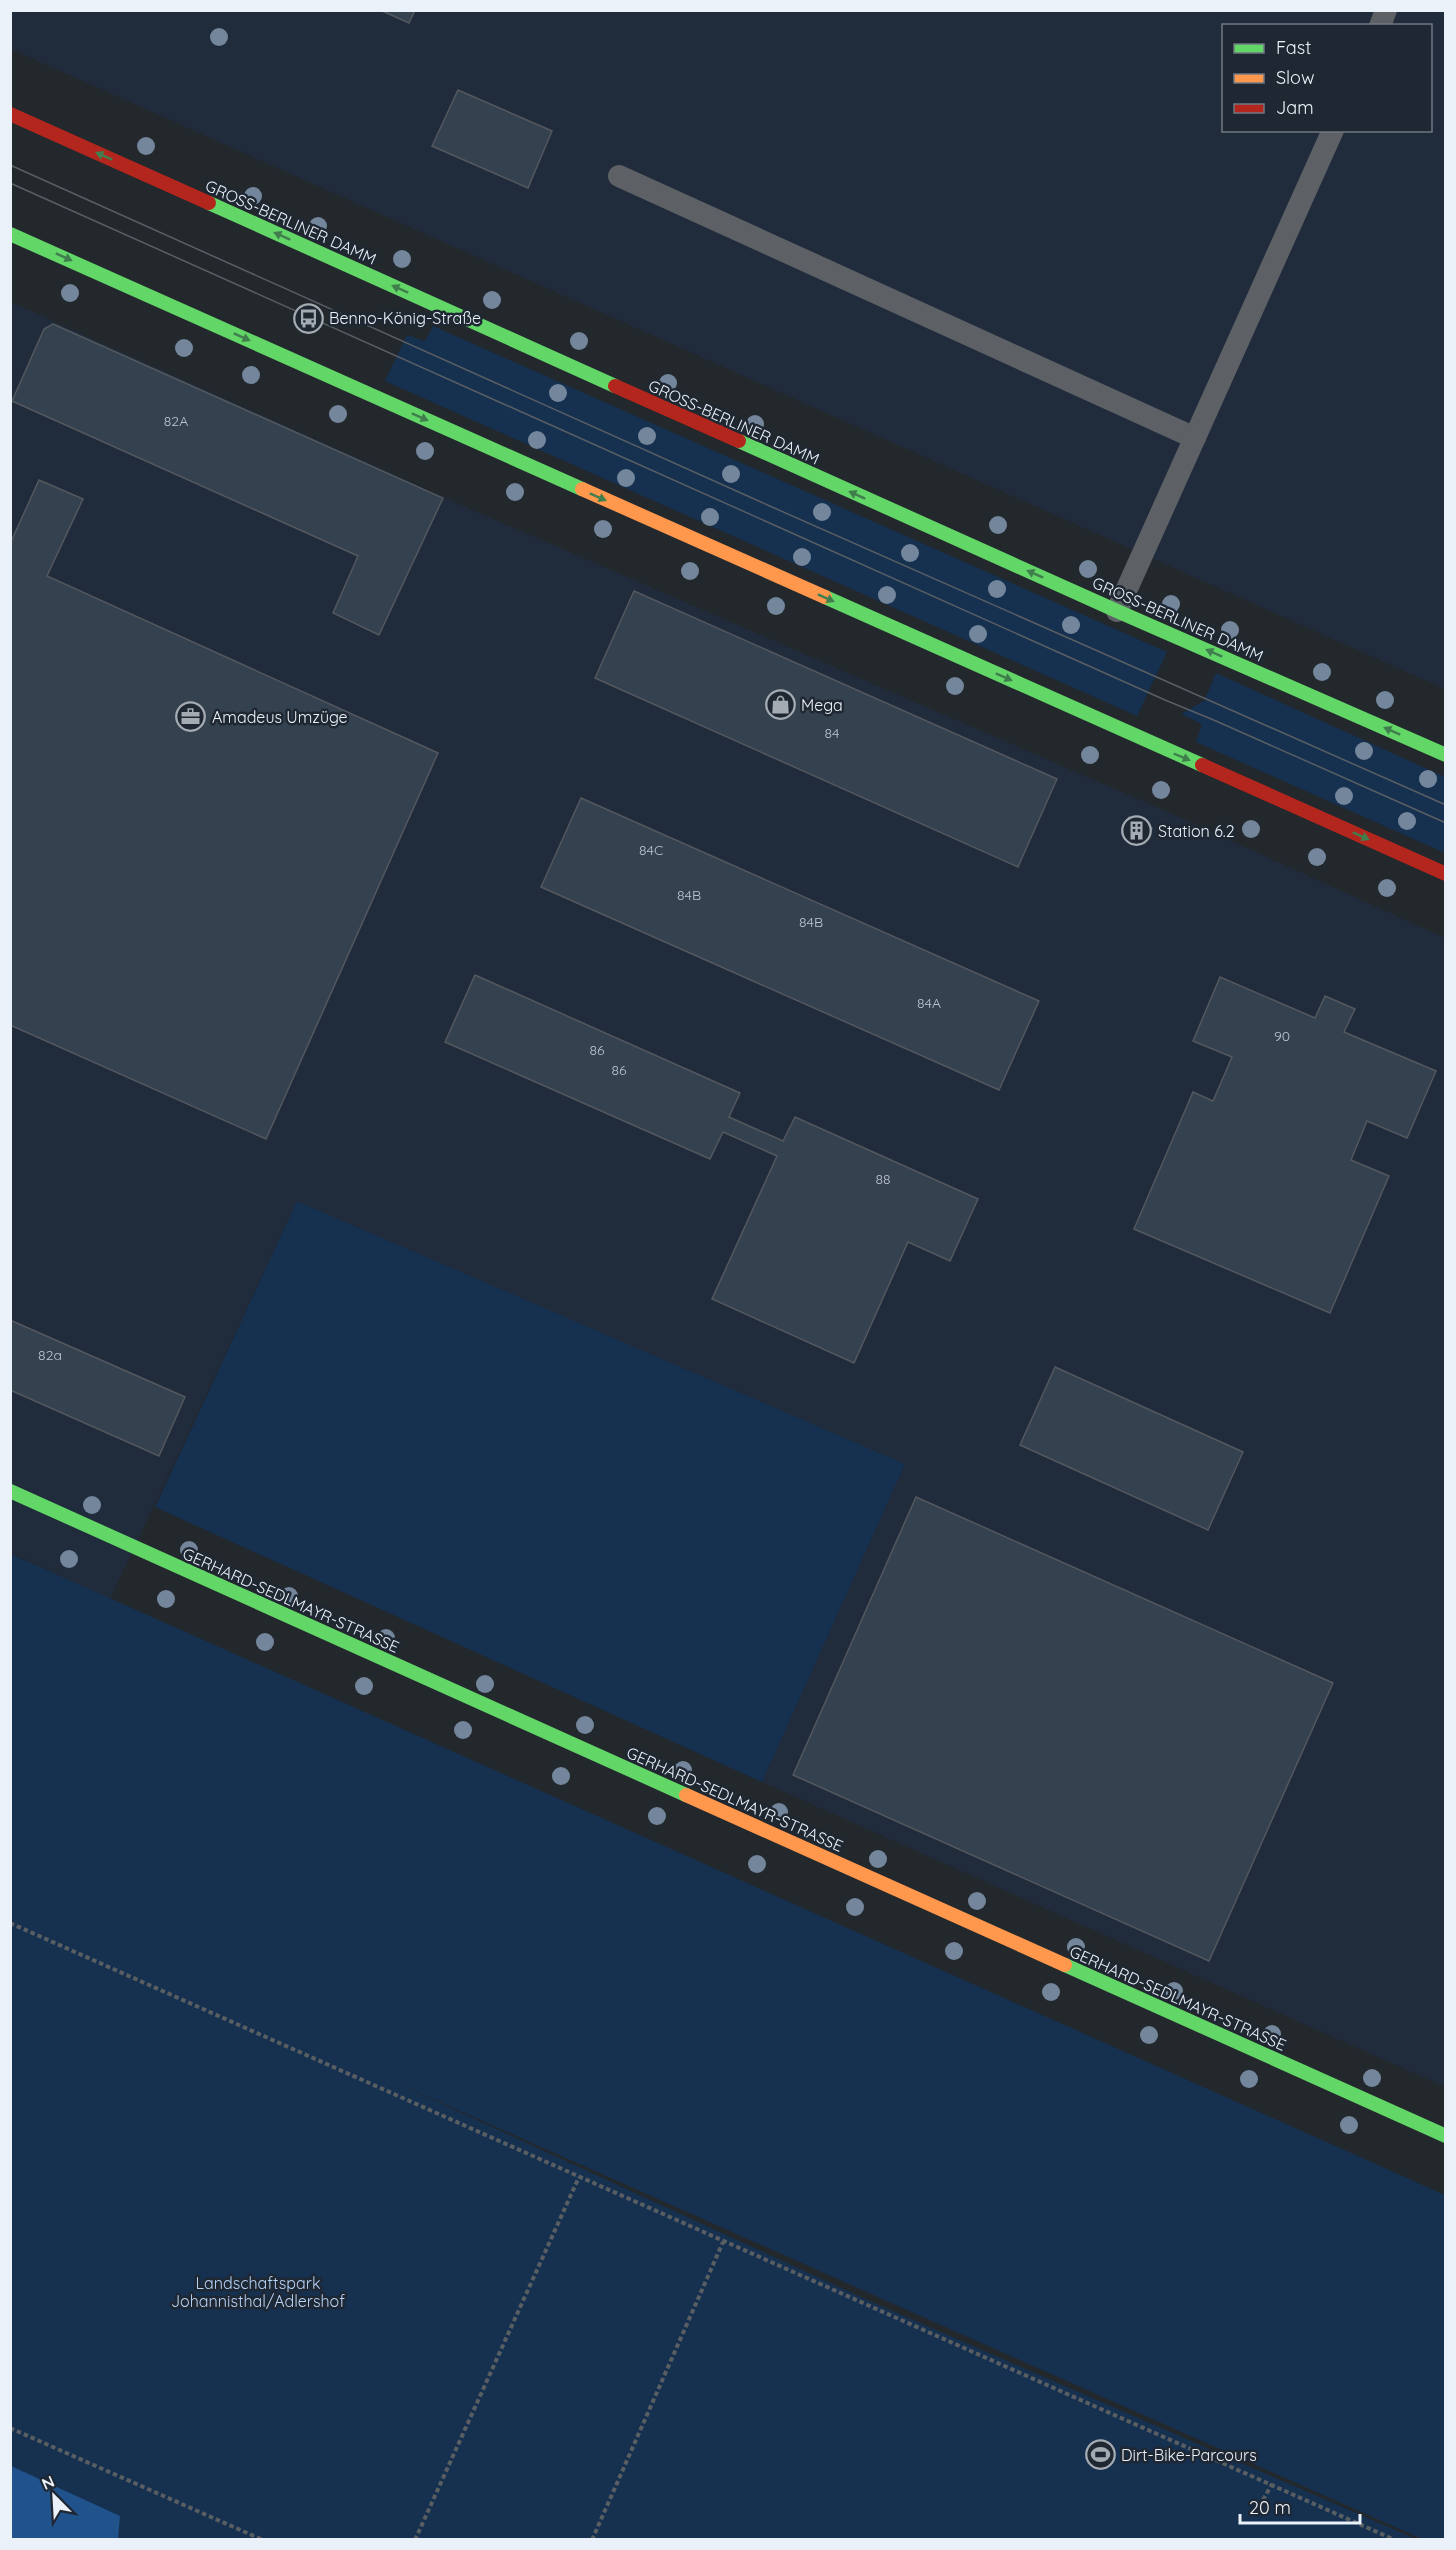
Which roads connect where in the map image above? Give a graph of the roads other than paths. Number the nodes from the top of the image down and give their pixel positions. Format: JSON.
{"nodes":[{"id":1,"x":10,"y":114,"type":"edge"},
{"id":2,"x":1332,"y":132,"type":"edge"},
{"id":3,"x":619,"y":176,"type":"dead end"},
{"id":4,"x":10,"y":234,"type":"edge"},
{"id":5,"x":1195,"y":438,"type":"junction"},
{"id":6,"x":1117,"y":611,"type":"junction"},
{"id":7,"x":1446,"y":755,"type":"edge"},
{"id":8,"x":1446,"y":874,"type":"edge"},
{"id":9,"x":10,"y":1491,"type":"edge"},
{"id":10,"x":1446,"y":2136,"type":"edge"}],
"edges":[{"from":6,"to":1,"type":"main road","name":"GROSS-BERLINER DAMM","one_way":true},
{"from":2,"to":5,"type":"lane"},
{"from":3,"to":5,"type":"lane"},
{"from":4,"to":8,"type":"main road","one_way":true},
{"from":5,"to":6,"type":"lane"},
{"from":7,"to":6,"type":"main road","name":"GROSS-BERLINER DAMM","one_way":true},
{"from":9,"to":10,"type":"main road","name":"GERHARD-SEDLMAYR-STRASSE"}]}
